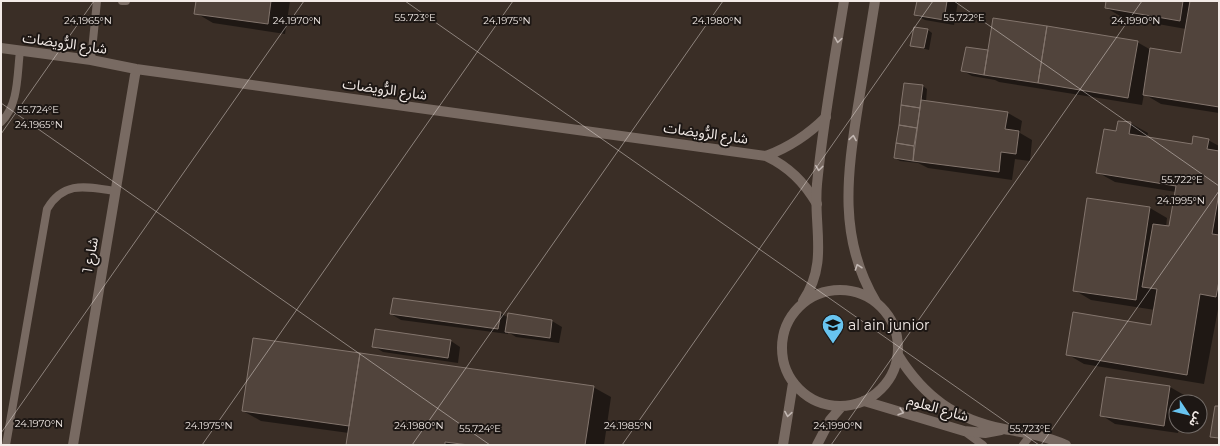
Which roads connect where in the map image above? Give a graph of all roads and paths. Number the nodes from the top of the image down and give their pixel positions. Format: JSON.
{"nodes":[{"id":1,"x":97,"y":1,"type":"edge"},
{"id":2,"x":122,"y":1,"type":"edge"},
{"id":3,"x":126,"y":1,"type":"edge"},
{"id":4,"x":844,"y":1,"type":"edge"},
{"id":5,"x":874,"y":1,"type":"edge"},
{"id":6,"x":1,"y":48,"type":"edge"},
{"id":7,"x":20,"y":51,"type":"junction"},
{"id":8,"x":91,"y":60,"type":"junction"},
{"id":9,"x":136,"y":69,"type":"junction"},
{"id":10,"x":826,"y":117,"type":"junction"},
{"id":11,"x":1,"y":122,"type":"edge"},
{"id":12,"x":766,"y":156,"type":"junction"},
{"id":13,"x":115,"y":191,"type":"junction"},
{"id":14,"x":817,"y":204,"type":"junction"},
{"id":15,"x":876,"y":302,"type":"junction"},
{"id":16,"x":799,"y":307,"type":"junction"},
{"id":17,"x":898,"y":355,"type":"junction"},
{"id":18,"x":793,"y":382,"type":"junction"},
{"id":19,"x":864,"y":401,"type":"junction"},
{"id":20,"x":842,"y":406,"type":"junction"},
{"id":21,"x":1005,"y":429,"type":"junction"},
{"id":22,"x":964,"y":431,"type":"junction"},
{"id":23,"x":1032,"y":433,"type":"junction"},
{"id":24,"x":6,"y":445,"type":"edge"},
{"id":25,"x":72,"y":445,"type":"edge"},
{"id":26,"x":783,"y":445,"type":"edge"},
{"id":27,"x":817,"y":445,"type":"edge"},
{"id":28,"x":983,"y":445,"type":"edge"},
{"id":29,"x":1023,"y":445,"type":"edge"},
{"id":30,"x":1066,"y":445,"type":"edge"}],
"edges":[{"from":1,"to":8,"type":"lane"},
{"from":2,"to":3,"type":"lane"},
{"from":4,"to":10,"type":"street","one_way":true},
{"from":15,"to":5,"type":"street","one_way":true},
{"from":6,"to":7,"type":"street","name":"شارع الرُّويضات"},
{"from":7,"to":8,"type":"street","name":"شارع الرُّويضات"},
{"from":7,"to":11,"type":"lane"},
{"from":8,"to":9,"type":"street","name":"شارع الرُّويضات"},
{"from":9,"to":12,"type":"street","name":"شارع الرُّويضات"},
{"from":9,"to":13,"type":"street","name":"شارع 1"},
{"from":10,"to":12,"type":"street"},
{"from":10,"to":14,"type":"street","one_way":true},
{"from":12,"to":14,"type":"street","name":"شارع الرُّويضات"},
{"from":13,"to":24,"type":"lane"},
{"from":13,"to":25,"type":"street","name":"شارع 1"},
{"from":14,"to":16,"type":"street"},
{"from":15,"to":16,"type":"street"},
{"from":15,"to":17,"type":"street"},
{"from":16,"to":18,"type":"street"},
{"from":17,"to":19,"type":"street"},
{"from":17,"to":21,"type":"street","name":"شارع العلوم"},
{"from":18,"to":20,"type":"street"},
{"from":18,"to":26,"type":"street","one_way":true},
{"from":19,"to":20,"type":"street"},
{"from":19,"to":22,"type":"street","name":"شارع العلوم","one_way":true},
{"from":20,"to":27,"type":"street"},
{"from":21,"to":22,"type":"street","name":"شارع العلوم"},
{"from":21,"to":23,"type":"street","name":"شارع العلوم"},
{"from":22,"to":28,"type":"lane"},
{"from":23,"to":29,"type":"lane"},
{"from":23,"to":30,"type":"street","name":"شارع العلوم"}]}
